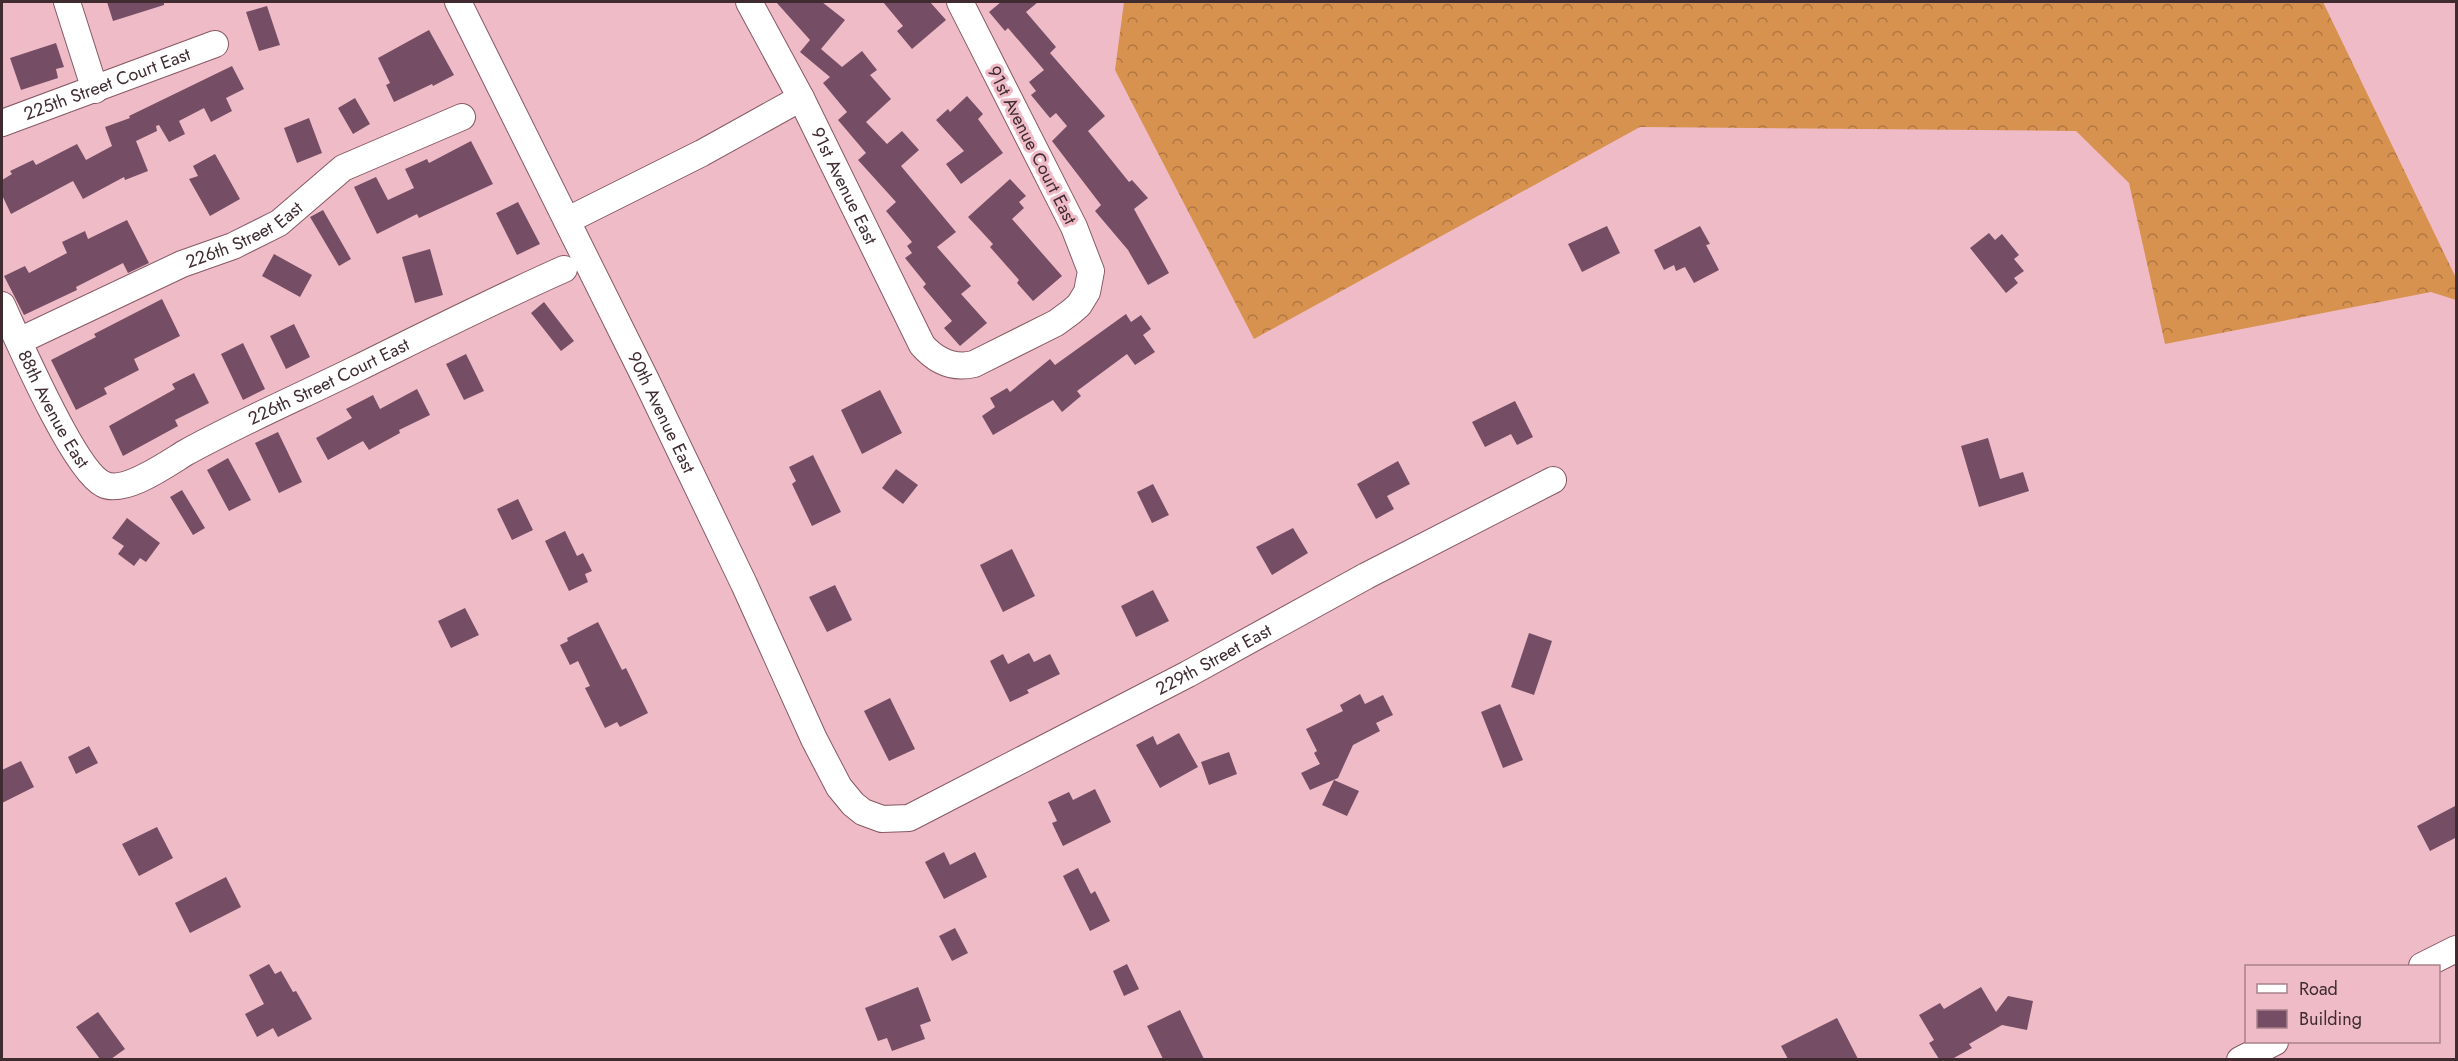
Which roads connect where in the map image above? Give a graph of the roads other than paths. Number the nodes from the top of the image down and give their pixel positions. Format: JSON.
{"nodes":[{"id":1,"x":67,"y":2,"type":"edge"},
{"id":2,"x":458,"y":2,"type":"edge"},
{"id":3,"x":749,"y":2,"type":"edge"},
{"id":4,"x":960,"y":2,"type":"edge"},
{"id":5,"x":215,"y":44,"type":"dead end"},
{"id":6,"x":95,"y":90,"type":"junction"},
{"id":7,"x":801,"y":99,"type":"junction"},
{"id":8,"x":462,"y":117,"type":"dead end"},
{"id":9,"x":2,"y":123,"type":"edge"},
{"id":10,"x":568,"y":220,"type":"junction"},
{"id":11,"x":564,"y":269,"type":"dead end"},
{"id":12,"x":2,"y":305,"type":"edge"},
{"id":13,"x":19,"y":341,"type":"junction"},
{"id":14,"x":945,"y":363,"type":"joint"},
{"id":15,"x":94,"y":478,"type":"joint"},
{"id":16,"x":1553,"y":480,"type":"dead end"},
{"id":17,"x":869,"y":815,"type":"joint"},
{"id":18,"x":2457,"y":949,"type":"edge"},
{"id":19,"x":2424,"y":965,"type":"edge"},
{"id":20,"x":2271,"y":1043,"type":"edge"},
{"id":21,"x":2240,"y":1059,"type":"edge"}],
"edges":[{"from":1,"to":6,"type":"street"},
{"from":2,"to":10,"type":"street","name":"90th Avenue East"},
{"from":3,"to":7,"type":"street","name":"91st Avenue East"},
{"from":4,"to":14,"type":"street","name":"91st Avenue Court East"},
{"from":5,"to":6,"type":"street","name":"225th Street Court East"},
{"from":6,"to":9,"type":"street","name":"225th Street Court East"},
{"from":7,"to":10,"type":"street"},
{"from":7,"to":14,"type":"street","name":"91st Avenue East"},
{"from":8,"to":13,"type":"street","name":"226th Street East"},
{"from":10,"to":17,"type":"street","name":"90th Avenue East"},
{"from":11,"to":15,"type":"street","name":"226th Street Court East"},
{"from":12,"to":13,"type":"street","name":"88th Avenue East"},
{"from":13,"to":15,"type":"street","name":"88th Avenue East"},
{"from":16,"to":17,"type":"street","name":"229th Street East"},
{"from":18,"to":19,"type":"street"},
{"from":20,"to":21,"type":"street"}]}
